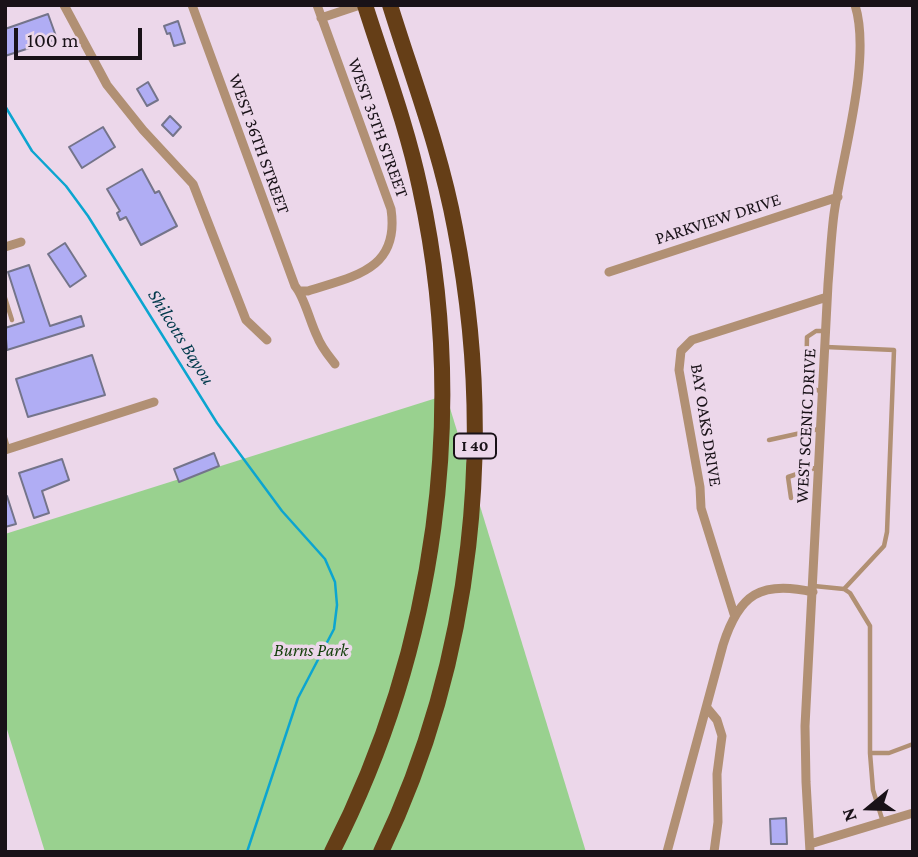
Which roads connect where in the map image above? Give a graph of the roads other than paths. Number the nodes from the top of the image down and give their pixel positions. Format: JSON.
{"nodes":[{"id":1,"x":64,"y":5,"type":"edge"},
{"id":2,"x":192,"y":5,"type":"edge"},
{"id":3,"x":317,"y":5,"type":"edge"},
{"id":4,"x":362,"y":5,"type":"edge"},
{"id":5,"x":390,"y":5,"type":"edge"},
{"id":6,"x":855,"y":5,"type":"edge"},
{"id":7,"x":321,"y":18,"type":"junction"},
{"id":8,"x":838,"y":197,"type":"junction"},
{"id":9,"x":21,"y":242,"type":"dead end"},
{"id":10,"x":5,"y":247,"type":"edge"},
{"id":11,"x":609,"y":272,"type":"dead end"},
{"id":12,"x":300,"y":291,"type":"junction"},
{"id":13,"x":827,"y":297,"type":"junction"},
{"id":14,"x":5,"y":298,"type":"edge"},
{"id":15,"x":12,"y":320,"type":"dead end"},
{"id":16,"x":826,"y":331,"type":"junction"},
{"id":17,"x":267,"y":340,"type":"dead end"},
{"id":18,"x":826,"y":347,"type":"junction"},
{"id":19,"x":335,"y":364,"type":"dead end"},
{"id":20,"x":823,"y":393,"type":"junction"},
{"id":21,"x":154,"y":402,"type":"dead end"},
{"id":22,"x":821,"y":428,"type":"junction"},
{"id":23,"x":5,"y":438,"type":"edge"},
{"id":24,"x":769,"y":440,"type":"dead end"},
{"id":25,"x":7,"y":450,"type":"edge"},
{"id":26,"x":819,"y":467,"type":"junction"},
{"id":27,"x":791,"y":498,"type":"dead end"},
{"id":28,"x":813,"y":589,"type":"junction"},
{"id":29,"x":844,"y":589,"type":"junction"},
{"id":30,"x":734,"y":614,"type":"junction"},
{"id":31,"x":707,"y":708,"type":"junction"},
{"id":32,"x":913,"y":744,"type":"edge"},
{"id":33,"x":870,"y":753,"type":"junction"},
{"id":34,"x":913,"y":813,"type":"edge"},
{"id":35,"x":884,"y":822,"type":"junction"},
{"id":36,"x":810,"y":848,"type":"edge"},
{"id":37,"x":332,"y":852,"type":"edge"},
{"id":38,"x":381,"y":852,"type":"edge"},
{"id":39,"x":667,"y":852,"type":"edge"},
{"id":40,"x":714,"y":852,"type":"edge"}],
"edges":[{"from":1,"to":17,"type":"street"},
{"from":2,"to":12,"type":"street","name":"WEST 36TH STREET"},
{"from":3,"to":7,"type":"street","name":"WEST 35TH STREET"},
{"from":4,"to":7,"type":"street"},
{"from":4,"to":37,"type":"highway","number":"I 40"},
{"from":5,"to":38,"type":"highway","number":"I 40"},
{"from":6,"to":8,"type":"street","name":"WEST SCENIC DRIVE"},
{"from":7,"to":12,"type":"street","name":"WEST 35TH STREET"},
{"from":8,"to":11,"type":"street","name":"PARKVIEW DRIVE"},
{"from":8,"to":13,"type":"street","name":"WEST SCENIC DRIVE"},
{"from":9,"to":10,"type":"street"},
{"from":12,"to":19,"type":"street","name":"WEST 36TH STREET"},
{"from":13,"to":16,"type":"street","name":"WEST SCENIC DRIVE"},
{"from":13,"to":30,"type":"street","name":"BAY OAKS DRIVE"},
{"from":14,"to":15,"type":"lane"},
{"from":16,"to":18,"type":"street","name":"WEST SCENIC DRIVE"},
{"from":16,"to":20,"type":"lane"},
{"from":18,"to":20,"type":"street","name":"WEST SCENIC DRIVE"},
{"from":18,"to":29,"type":"lane"},
{"from":20,"to":22,"type":"street","name":"WEST SCENIC DRIVE"},
{"from":21,"to":25,"type":"street"},
{"from":22,"to":24,"type":"lane"},
{"from":22,"to":26,"type":"street","name":"WEST SCENIC DRIVE"},
{"from":23,"to":25,"type":"lane"},
{"from":26,"to":27,"type":"lane"},
{"from":26,"to":28,"type":"street","name":"WEST SCENIC DRIVE"},
{"from":28,"to":29,"type":"lane"},
{"from":28,"to":30,"type":"street"},
{"from":28,"to":36,"type":"street","name":"WEST SCENIC DRIVE"},
{"from":29,"to":33,"type":"lane"},
{"from":30,"to":31,"type":"street"},
{"from":31,"to":39,"type":"street"},
{"from":31,"to":40,"type":"street"},
{"from":32,"to":33,"type":"lane"},
{"from":33,"to":35,"type":"lane"},
{"from":34,"to":35,"type":"street"},
{"from":35,"to":36,"type":"street"}]}
